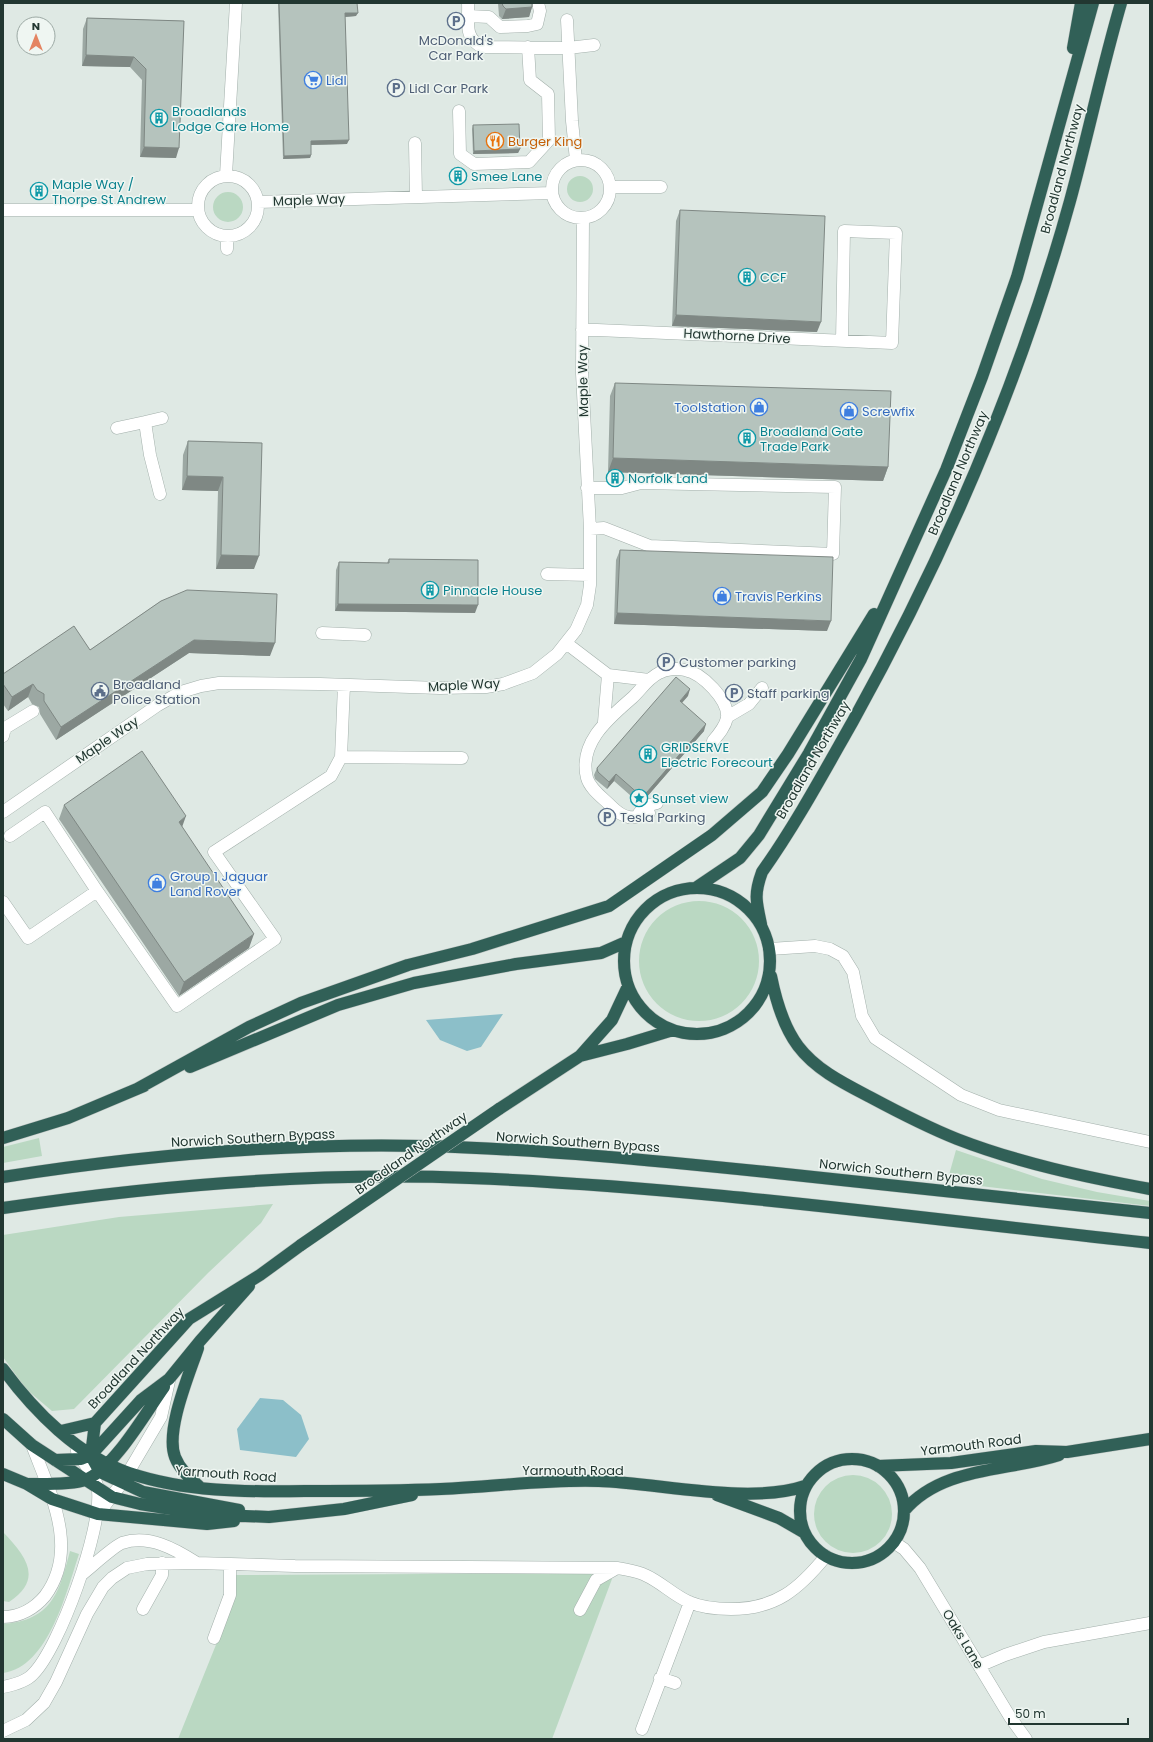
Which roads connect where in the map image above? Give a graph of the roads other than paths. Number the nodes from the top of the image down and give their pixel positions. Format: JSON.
{"nodes":[{"id":1,"x":236,"y":3,"type":"edge"},
{"id":2,"x":468,"y":3,"type":"edge"},
{"id":3,"x":538,"y":3,"type":"edge"},
{"id":4,"x":1081,"y":3,"type":"edge"},
{"id":5,"x":1093,"y":3,"type":"edge"},
{"id":6,"x":1121,"y":3,"type":"edge"},
{"id":7,"x":469,"y":16,"type":"junction"},
{"id":8,"x":567,"y":20,"type":"dead end"},
{"id":9,"x":594,"y":45,"type":"dead end"},
{"id":10,"x":528,"y":47,"type":"junction"},
{"id":11,"x":568,"y":48,"type":"junction"},
{"id":12,"x":1064,"y":106,"type":"junction"},
{"id":13,"x":459,"y":111,"type":"dead end"},
{"id":14,"x":415,"y":143,"type":"dead end"},
{"id":15,"x":576,"y":160,"type":"junction"},
{"id":16,"x":226,"y":175,"type":"junction"},
{"id":17,"x":610,"y":187,"type":"junction"},
{"id":18,"x":661,"y":187,"type":"dead end"},
{"id":19,"x":552,"y":193,"type":"junction"},
{"id":20,"x":416,"y":197,"type":"junction"},
{"id":21,"x":258,"y":202,"type":"junction"},
{"id":22,"x":3,"y":210,"type":"edge"},
{"id":23,"x":198,"y":210,"type":"junction"},
{"id":24,"x":583,"y":218,"type":"junction"},
{"id":25,"x":227,"y":237,"type":"junction"},
{"id":26,"x":227,"y":249,"type":"dead end"},
{"id":27,"x":582,"y":330,"type":"junction"},
{"id":28,"x":842,"y":341,"type":"junction"},
{"id":29,"x":162,"y":418,"type":"dead end"},
{"id":30,"x":145,"y":422,"type":"junction"},
{"id":31,"x":117,"y":428,"type":"dead end"},
{"id":32,"x":587,"y":488,"type":"junction"},
{"id":33,"x":160,"y":494,"type":"dead end"},
{"id":34,"x":590,"y":529,"type":"junction"},
{"id":35,"x":903,"y":565,"type":"junction"},
{"id":36,"x":547,"y":574,"type":"dead end"},
{"id":37,"x":590,"y":575,"type":"junction"},
{"id":38,"x":322,"y":633,"type":"dead end"},
{"id":39,"x":365,"y":635,"type":"dead end"},
{"id":40,"x":566,"y":643,"type":"junction"},
{"id":41,"x":608,"y":675,"type":"junction"},
{"id":42,"x":649,"y":680,"type":"junction"},
{"id":43,"x":344,"y":685,"type":"junction"},
{"id":44,"x":762,"y":688,"type":"dead end"},
{"id":45,"x":33,"y":711,"type":"dead end"},
{"id":46,"x":727,"y":717,"type":"junction"},
{"id":47,"x":604,"y":722,"type":"junction"},
{"id":48,"x":3,"y":736,"type":"edge"},
{"id":49,"x":713,"y":741,"type":"dead end"},
{"id":50,"x":341,"y":757,"type":"junction"},
{"id":51,"x":462,"y":758,"type":"dead end"},
{"id":52,"x":657,"y":803,"type":"dead end"},
{"id":53,"x":3,"y":812,"type":"edge"},
{"id":54,"x":649,"y":813,"type":"dead end"},
{"id":55,"x":634,"y":818,"type":"junction"},
{"id":56,"x":10,"y":836,"type":"dead end"},
{"id":57,"x":697,"y":887,"type":"junction"},
{"id":58,"x":97,"y":891,"type":"junction"},
{"id":59,"x":3,"y":902,"type":"edge"},
{"id":60,"x":760,"y":924,"type":"junction"},
{"id":61,"x":626,"y":942,"type":"junction"},
{"id":62,"x":770,"y":949,"type":"junction"},
{"id":63,"x":771,"y":976,"type":"junction"},
{"id":64,"x":628,"y":986,"type":"junction"},
{"id":65,"x":673,"y":1030,"type":"junction"},
{"id":66,"x":580,"y":1056,"type":"junction"},
{"id":67,"x":137,"y":1089,"type":"junction"},
{"id":68,"x":3,"y":1138,"type":"edge"},
{"id":69,"x":1150,"y":1142,"type":"edge"},
{"id":70,"x":3,"y":1177,"type":"edge"},
{"id":71,"x":1150,"y":1189,"type":"edge"},
{"id":72,"x":3,"y":1208,"type":"edge"},
{"id":73,"x":1150,"y":1213,"type":"edge"},
{"id":74,"x":1150,"y":1243,"type":"edge"},
{"id":75,"x":260,"y":1275,"type":"junction"},
{"id":76,"x":200,"y":1341,"type":"junction"},
{"id":77,"x":3,"y":1369,"type":"edge"},
{"id":78,"x":169,"y":1379,"type":"junction"},
{"id":79,"x":3,"y":1419,"type":"edge"},
{"id":80,"x":95,"y":1423,"type":"junction"},
{"id":81,"x":61,"y":1431,"type":"junction"},
{"id":82,"x":1150,"y":1439,"type":"edge"},
{"id":83,"x":32,"y":1445,"type":"junction"},
{"id":84,"x":1067,"y":1452,"type":"junction"},
{"id":85,"x":86,"y":1457,"type":"junction"},
{"id":86,"x":55,"y":1460,"type":"junction"},
{"id":87,"x":878,"y":1466,"type":"junction"},
{"id":88,"x":96,"y":1473,"type":"junction"},
{"id":89,"x":3,"y":1474,"type":"edge"},
{"id":90,"x":124,"y":1478,"type":"junction"},
{"id":91,"x":27,"y":1484,"type":"junction"},
{"id":92,"x":46,"y":1484,"type":"junction"},
{"id":93,"x":805,"y":1486,"type":"junction"},
{"id":94,"x":201,"y":1488,"type":"junction"},
{"id":95,"x":98,"y":1489,"type":"junction"},
{"id":96,"x":441,"y":1489,"type":"junction"},
{"id":97,"x":705,"y":1491,"type":"junction"},
{"id":98,"x":112,"y":1497,"type":"junction"},
{"id":99,"x":52,"y":1498,"type":"junction"},
{"id":100,"x":904,"y":1511,"type":"junction"},
{"id":101,"x":98,"y":1514,"type":"junction"},
{"id":102,"x":269,"y":1516,"type":"junction"},
{"id":103,"x":805,"y":1533,"type":"junction"},
{"id":104,"x":895,"y":1543,"type":"junction"},
{"id":105,"x":826,"y":1556,"type":"junction"},
{"id":106,"x":162,"y":1563,"type":"junction"},
{"id":107,"x":197,"y":1563,"type":"junction"},
{"id":108,"x":230,"y":1565,"type":"junction"},
{"id":109,"x":618,"y":1568,"type":"junction"},
{"id":110,"x":81,"y":1575,"type":"junction"},
{"id":111,"x":690,"y":1602,"type":"junction"},
{"id":112,"x":143,"y":1609,"type":"dead end"},
{"id":113,"x":580,"y":1610,"type":"dead end"},
{"id":114,"x":3,"y":1617,"type":"edge"},
{"id":115,"x":1150,"y":1623,"type":"edge"},
{"id":116,"x":214,"y":1638,"type":"dead end"},
{"id":117,"x":980,"y":1666,"type":"junction"},
{"id":118,"x":660,"y":1678,"type":"junction"},
{"id":119,"x":675,"y":1683,"type":"dead end"},
{"id":120,"x":3,"y":1687,"type":"edge"},
{"id":121,"x":642,"y":1729,"type":"dead end"},
{"id":122,"x":3,"y":1731,"type":"edge"},
{"id":123,"x":1026,"y":1739,"type":"edge"}],
"edges":[{"from":1,"to":16,"type":"street"},
{"from":2,"to":7,"type":"street"},
{"from":3,"to":7,"type":"street"},
{"from":4,"to":12,"type":"highway"},
{"from":5,"to":12,"type":"highway","name":"Broadland Northway"},
{"from":6,"to":60,"type":"highway","name":"Broadland Northway"},
{"from":7,"to":10,"type":"street"},
{"from":8,"to":11,"type":"street"},
{"from":9,"to":11,"type":"street"},
{"from":10,"to":11,"type":"street"},
{"from":10,"to":13,"type":"street"},
{"from":11,"to":15,"type":"street"},
{"from":12,"to":35,"type":"highway","name":"Broadland Northway"},
{"from":14,"to":20,"type":"street"},
{"from":15,"to":17,"type":"street"},
{"from":15,"to":19,"type":"street"},
{"from":16,"to":21,"type":"street"},
{"from":16,"to":23,"type":"street"},
{"from":17,"to":18,"type":"street"},
{"from":17,"to":24,"type":"street"},
{"from":19,"to":20,"type":"street","name":"Maple Way"},
{"from":19,"to":24,"type":"street"},
{"from":20,"to":21,"type":"street","name":"Maple Way"},
{"from":21,"to":25,"type":"street"},
{"from":22,"to":23,"type":"street"},
{"from":23,"to":25,"type":"street"},
{"from":24,"to":27,"type":"street","name":"Maple Way"},
{"from":25,"to":26,"type":"street"},
{"from":27,"to":28,"type":"street","name":"Hawthorne Drive"},
{"from":27,"to":32,"type":"street","name":"Maple Way"},
{"from":28,"to":28,"type":"street","name":"Hawthorne Drive"},
{"from":29,"to":30,"type":"street"},
{"from":30,"to":31,"type":"street"},
{"from":30,"to":33,"type":"street"},
{"from":32,"to":34,"type":"street","name":"Maple Way"},
{"from":32,"to":34,"type":"street"},
{"from":34,"to":37,"type":"street","name":"Maple Way"},
{"from":35,"to":57,"type":"highway","name":"Broadland Northway"},
{"from":35,"to":67,"type":"highway"},
{"from":36,"to":37,"type":"street"},
{"from":37,"to":40,"type":"street","name":"Maple Way"},
{"from":38,"to":39,"type":"street"},
{"from":40,"to":41,"type":"street"},
{"from":40,"to":43,"type":"street","name":"Maple Way"},
{"from":41,"to":42,"type":"street"},
{"from":41,"to":47,"type":"street"},
{"from":42,"to":46,"type":"street"},
{"from":42,"to":47,"type":"street"},
{"from":43,"to":50,"type":"street"},
{"from":43,"to":53,"type":"street","name":"Maple Way"},
{"from":44,"to":46,"type":"street"},
{"from":45,"to":48,"type":"street"},
{"from":46,"to":49,"type":"street"},
{"from":47,"to":55,"type":"street"},
{"from":50,"to":51,"type":"street"},
{"from":50,"to":58,"type":"street"},
{"from":52,"to":55,"type":"street"},
{"from":54,"to":55,"type":"street"},
{"from":56,"to":58,"type":"street"},
{"from":57,"to":60,"type":"highway"},
{"from":57,"to":61,"type":"highway"},
{"from":58,"to":59,"type":"street"},
{"from":60,"to":62,"type":"highway"},
{"from":61,"to":64,"type":"highway"},
{"from":61,"to":67,"type":"highway"},
{"from":62,"to":63,"type":"highway"},
{"from":62,"to":69,"type":"street"},
{"from":63,"to":65,"type":"highway"},
{"from":63,"to":71,"type":"highway"},
{"from":64,"to":65,"type":"highway"},
{"from":64,"to":66,"type":"highway","name":"Broadland Northway"},
{"from":65,"to":66,"type":"highway","name":"Broadland Northway"},
{"from":66,"to":75,"type":"highway","name":"Broadland Northway","bridge":true},
{"from":67,"to":68,"type":"highway"},
{"from":70,"to":73,"type":"highway","name":"Norwich Southern Bypass"},
{"from":72,"to":74,"type":"highway"},
{"from":75,"to":76,"type":"highway","name":"Broadland Northway"},
{"from":75,"to":80,"type":"highway","name":"Broadland Northway"},
{"from":76,"to":78,"type":"highway","name":"Broadland Northway"},
{"from":76,"to":94,"type":"highway","name":"Broadland Northway"},
{"from":77,"to":81,"type":"highway","name":"Yarmouth Road"},
{"from":78,"to":85,"type":"highway","name":"Broadland Northway"},
{"from":78,"to":88,"type":"highway"},
{"from":78,"to":90,"type":"street"},
{"from":79,"to":83,"type":"highway","name":"Yarmouth Road"},
{"from":80,"to":81,"type":"highway","name":"Broadland Northway"},
{"from":80,"to":85,"type":"highway","name":"Broadland Northway"},
{"from":81,"to":85,"type":"highway","name":"Yarmouth Road"},
{"from":82,"to":84,"type":"highway","name":"Yarmouth Road"},
{"from":83,"to":86,"type":"highway","name":"Yarmouth Road"},
{"from":83,"to":92,"type":"street"},
{"from":84,"to":87,"type":"highway","name":"Yarmouth Road"},
{"from":84,"to":100,"type":"highway","name":"Yarmouth Road"},
{"from":85,"to":86,"type":"highway"},
{"from":85,"to":88,"type":"highway","name":"Yarmouth Road"},
{"from":85,"to":88,"type":"street"},
{"from":86,"to":88,"type":"highway","name":"Yarmouth Road"},
{"from":87,"to":93,"type":"highway"},
{"from":87,"to":100,"type":"highway"},
{"from":88,"to":90,"type":"highway","name":"Yarmouth Road"},
{"from":88,"to":92,"type":"highway"},
{"from":88,"to":95,"type":"highway","name":"Yarmouth Road"},
{"from":89,"to":91,"type":"highway"},
{"from":90,"to":94,"type":"highway","name":"Yarmouth Road"},
{"from":90,"to":98,"type":"street"},
{"from":90,"to":102,"type":"highway"},
{"from":91,"to":92,"type":"highway"},
{"from":91,"to":99,"type":"highway"},
{"from":92,"to":99,"type":"street"},
{"from":93,"to":97,"type":"highway","name":"Yarmouth Road"},
{"from":93,"to":103,"type":"highway"},
{"from":94,"to":96,"type":"highway","name":"Yarmouth Road"},
{"from":95,"to":98,"type":"highway","name":"Yarmouth Road"},
{"from":95,"to":101,"type":"street"},
{"from":96,"to":97,"type":"highway","name":"Yarmouth Road"},
{"from":96,"to":102,"type":"highway","name":"Yarmouth Road"},
{"from":97,"to":103,"type":"highway","name":"Yarmouth Road"},
{"from":98,"to":101,"type":"street"},
{"from":98,"to":102,"type":"highway","name":"Yarmouth Road"},
{"from":99,"to":101,"type":"highway"},
{"from":99,"to":114,"type":"street"},
{"from":100,"to":104,"type":"highway"},
{"from":101,"to":102,"type":"highway"},
{"from":101,"to":110,"type":"street"},
{"from":103,"to":105,"type":"highway"},
{"from":104,"to":105,"type":"highway"},
{"from":104,"to":117,"type":"street","name":"Oaks Lane"},
{"from":105,"to":111,"type":"street"},
{"from":106,"to":107,"type":"street"},
{"from":106,"to":112,"type":"street"},
{"from":106,"to":122,"type":"street"},
{"from":107,"to":108,"type":"street"},
{"from":107,"to":110,"type":"street"},
{"from":108,"to":109,"type":"street"},
{"from":108,"to":116,"type":"street"},
{"from":109,"to":111,"type":"street"},
{"from":109,"to":113,"type":"street"},
{"from":110,"to":120,"type":"street"},
{"from":111,"to":118,"type":"street"},
{"from":115,"to":117,"type":"street"},
{"from":117,"to":123,"type":"street","name":"Oaks Lane"},
{"from":118,"to":119,"type":"street"},
{"from":118,"to":121,"type":"street"}]}
